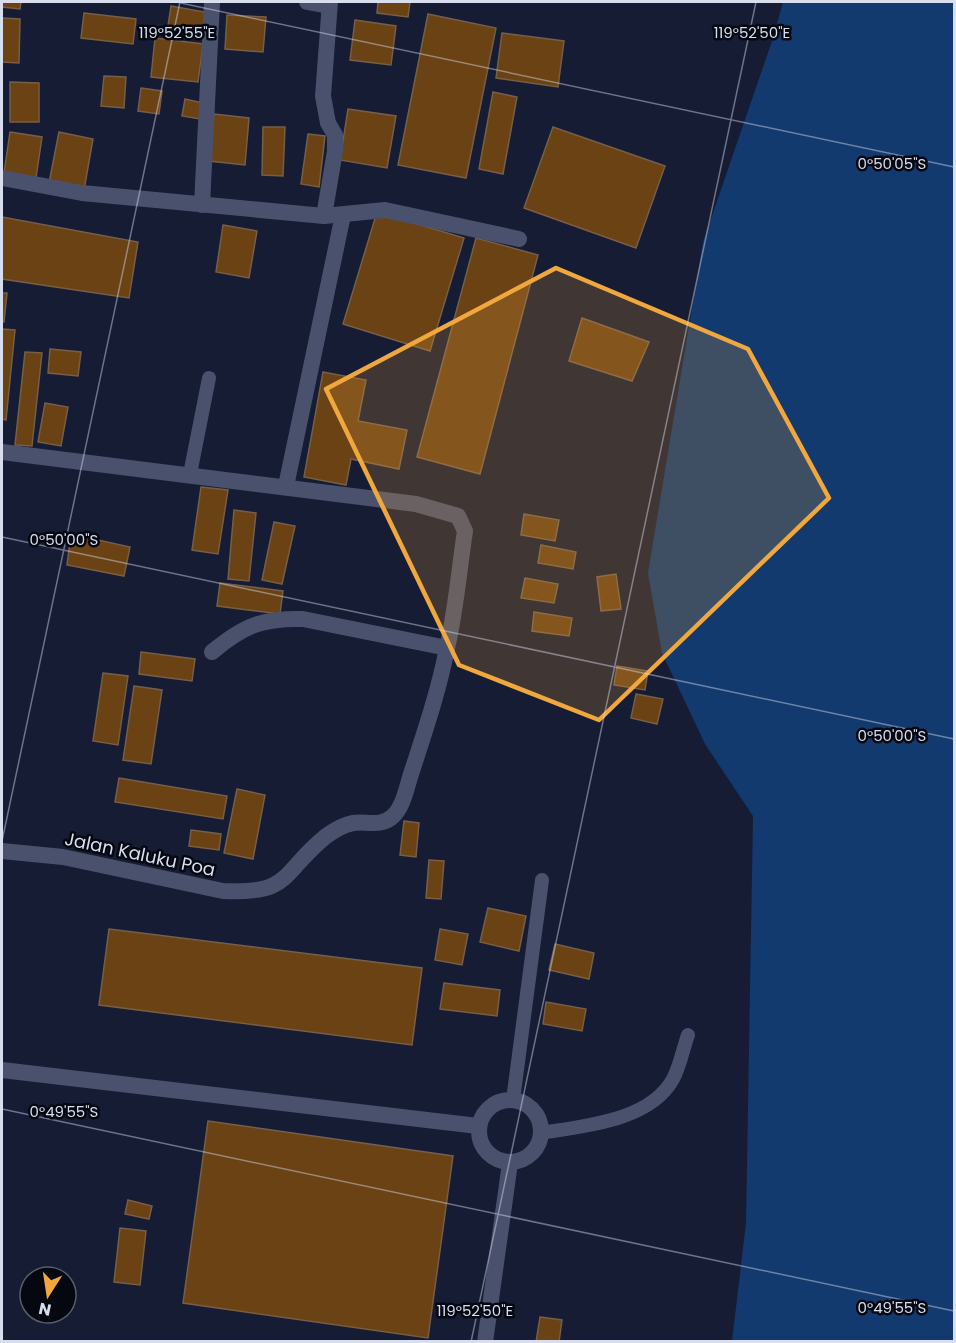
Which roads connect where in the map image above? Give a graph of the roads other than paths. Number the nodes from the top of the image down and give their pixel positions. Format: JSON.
{"nodes":[{"id":1,"x":212,"y":2,"type":"edge"},
{"id":2,"x":307,"y":2,"type":"edge"},
{"id":3,"x":330,"y":4,"type":"edge"},
{"id":4,"x":2,"y":178,"type":"edge"},
{"id":5,"x":202,"y":205,"type":"junction"},
{"id":6,"x":343,"y":215,"type":"junction"},
{"id":7,"x":324,"y":216,"type":"junction"},
{"id":8,"x":519,"y":239,"type":"dead end"},
{"id":9,"x":209,"y":378,"type":"dead end"},
{"id":10,"x":2,"y":452,"type":"edge"},
{"id":11,"x":190,"y":474,"type":"junction"},
{"id":12,"x":286,"y":486,"type":"junction"},
{"id":13,"x":447,"y":648,"type":"junction"},
{"id":14,"x":212,"y":652,"type":"dead end"},
{"id":15,"x":2,"y":851,"type":"edge"},
{"id":16,"x":542,"y":880,"type":"dead end"},
{"id":17,"x":688,"y":1035,"type":"dead end"},
{"id":18,"x":2,"y":1070,"type":"edge"},
{"id":19,"x":513,"y":1100,"type":"junction"},
{"id":20,"x":478,"y":1126,"type":"junction"},
{"id":21,"x":541,"y":1133,"type":"junction"},
{"id":22,"x":510,"y":1163,"type":"junction"},
{"id":23,"x":485,"y":1341,"type":"edge"}],
"edges":[{"from":1,"to":5,"type":"street"},
{"from":2,"to":3,"type":"street"},
{"from":3,"to":7,"type":"street"},
{"from":4,"to":5,"type":"street"},
{"from":5,"to":7,"type":"street"},
{"from":6,"to":7,"type":"street"},
{"from":6,"to":8,"type":"street"},
{"from":6,"to":12,"type":"street"},
{"from":9,"to":11,"type":"lane"},
{"from":10,"to":11,"type":"street"},
{"from":11,"to":12,"type":"street"},
{"from":12,"to":13,"type":"street"},
{"from":13,"to":14,"type":"street"},
{"from":13,"to":15,"type":"street","name":"Jalan Kaluku Poa"},
{"from":16,"to":19,"type":"lane"},
{"from":17,"to":21,"type":"lane"},
{"from":18,"to":20,"type":"street"},
{"from":19,"to":20,"type":"street"},
{"from":19,"to":21,"type":"street"},
{"from":20,"to":22,"type":"street"},
{"from":21,"to":22,"type":"street"},
{"from":22,"to":23,"type":"street"}]}
